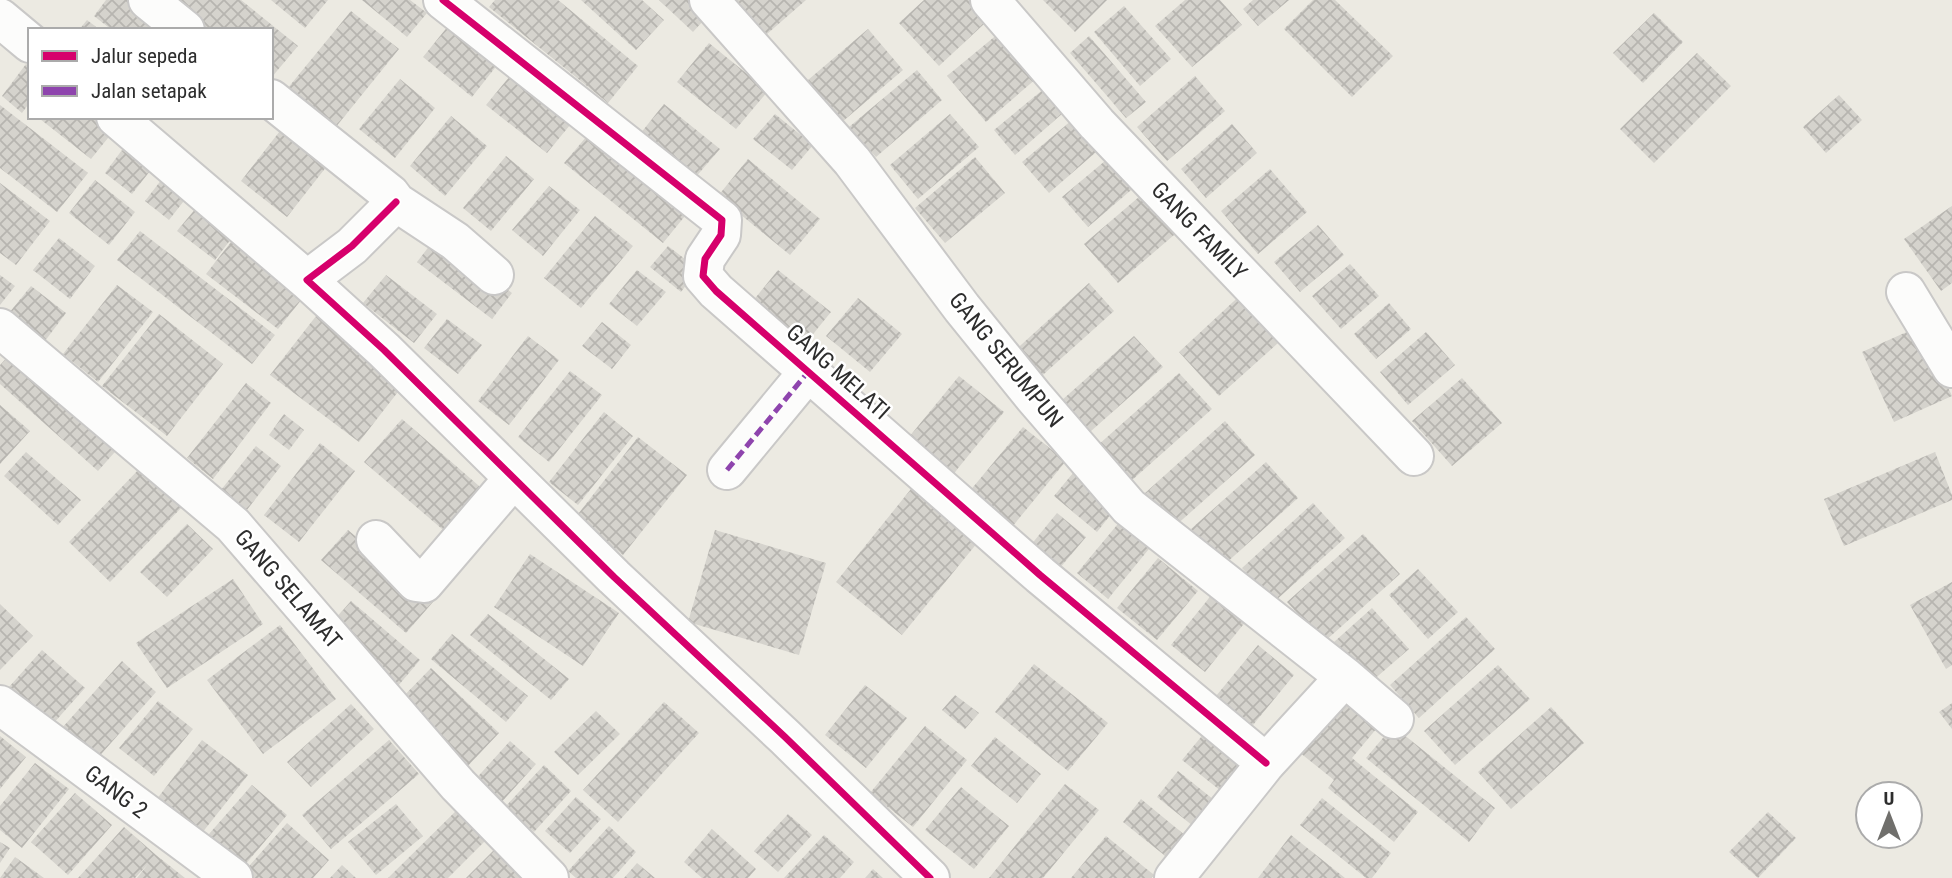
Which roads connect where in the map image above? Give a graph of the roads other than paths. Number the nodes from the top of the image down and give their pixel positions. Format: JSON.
{"nodes":[{"id":1,"x":148,"y":0,"type":"edge"},
{"id":2,"x":443,"y":0,"type":"edge"},
{"id":3,"x":709,"y":0,"type":"edge"},
{"id":4,"x":990,"y":0,"type":"edge"},
{"id":5,"x":0,"y":18,"type":"edge"},
{"id":6,"x":183,"y":28,"type":"edge"},
{"id":7,"x":28,"y":41,"type":"edge"},
{"id":8,"x":273,"y":101,"type":"edge"},
{"id":9,"x":118,"y":119,"type":"edge"},
{"id":10,"x":396,"y":202,"type":"junction"},
{"id":11,"x":494,"y":275,"type":"dead end"},
{"id":12,"x":307,"y":280,"type":"junction"},
{"id":13,"x":1906,"y":292,"type":"dead end"},
{"id":14,"x":0,"y":328,"type":"edge"},
{"id":15,"x":1952,"y":368,"type":"edge"},
{"id":16,"x":808,"y":372,"type":"junction"},
{"id":17,"x":1414,"y":456,"type":"dead end"},
{"id":18,"x":727,"y":470,"type":"dead end"},
{"id":19,"x":513,"y":479,"type":"junction"},
{"id":20,"x":376,"y":540,"type":"dead end"},
{"id":21,"x":1345,"y":677,"type":"junction"},
{"id":22,"x":0,"y":705,"type":"edge"},
{"id":23,"x":1394,"y":719,"type":"dead end"},
{"id":24,"x":1266,"y":763,"type":"junction"},
{"id":25,"x":233,"y":878,"type":"edge"},
{"id":26,"x":549,"y":878,"type":"edge"},
{"id":27,"x":930,"y":878,"type":"edge"},
{"id":28,"x":1174,"y":878,"type":"edge"}],
"edges":[{"from":1,"to":6,"type":"street"},
{"from":2,"to":16,"type":"street","name":"GANG MELATI"},
{"from":3,"to":21,"type":"street","name":"GANG SERUMPUN"},
{"from":4,"to":17,"type":"street","name":"GANG FAMILY"},
{"from":5,"to":7,"type":"street"},
{"from":8,"to":10,"type":"street"},
{"from":9,"to":12,"type":"street"},
{"from":10,"to":11,"type":"street"},
{"from":10,"to":12,"type":"street"},
{"from":12,"to":19,"type":"street"},
{"from":13,"to":15,"type":"street"},
{"from":14,"to":26,"type":"street","name":"GANG SELAMAT"},
{"from":16,"to":18,"type":"street"},
{"from":16,"to":24,"type":"street","name":"GANG MELATI"},
{"from":19,"to":20,"type":"street"},
{"from":19,"to":27,"type":"street"},
{"from":21,"to":23,"type":"street","name":"GANG SERUMPUN"},
{"from":21,"to":24,"type":"street"},
{"from":22,"to":25,"type":"street","name":"GANG 2"},
{"from":24,"to":28,"type":"street"}]}
